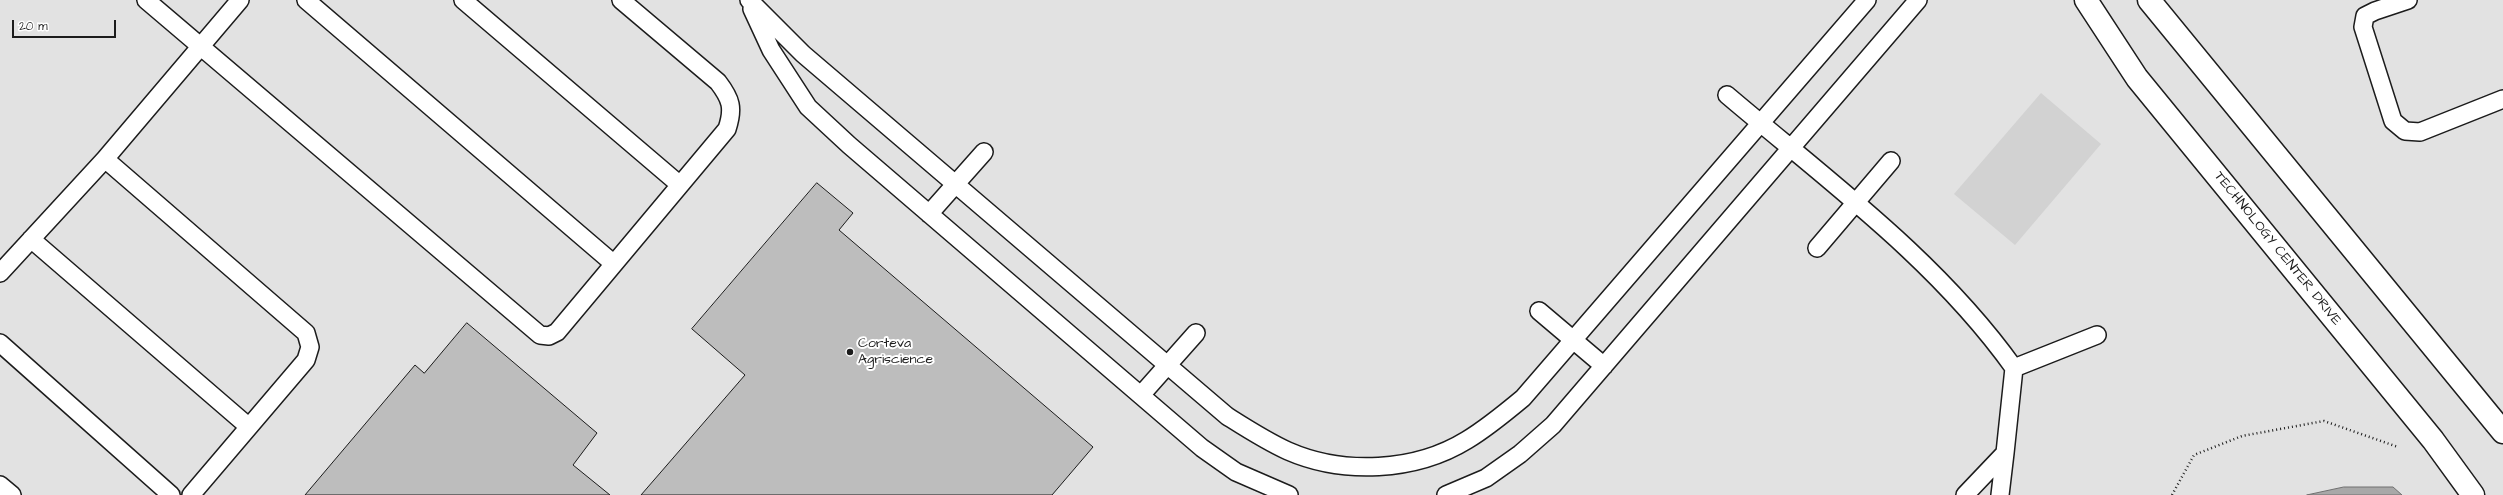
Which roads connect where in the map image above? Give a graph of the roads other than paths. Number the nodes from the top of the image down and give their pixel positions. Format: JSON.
{"nodes":[{"id":1,"x":146,"y":0,"type":"edge"},
{"id":2,"x":240,"y":0,"type":"edge"},
{"id":3,"x":306,"y":0,"type":"edge"},
{"id":4,"x":462,"y":0,"type":"edge"},
{"id":5,"x":621,"y":0,"type":"edge"},
{"id":6,"x":749,"y":0,"type":"edge"},
{"id":7,"x":1867,"y":0,"type":"edge"},
{"id":8,"x":1918,"y":0,"type":"edge"},
{"id":9,"x":2086,"y":0,"type":"edge"},
{"id":10,"x":2149,"y":0,"type":"edge"},
{"id":11,"x":2408,"y":0,"type":"edge"},
{"id":12,"x":201,"y":46,"type":"junction"},
{"id":13,"x":1727,"y":95,"type":"dead end"},
{"id":14,"x":2503,"y":99,"type":"edge"},
{"id":15,"x":1760,"y":123,"type":"junction"},
{"id":16,"x":1791,"y":148,"type":"junction"},
{"id":17,"x":984,"y":152,"type":"dead end"},
{"id":18,"x":105,"y":159,"type":"junction"},
{"id":19,"x":1891,"y":161,"type":"dead end"},
{"id":20,"x":955,"y":184,"type":"junction"},
{"id":21,"x":680,"y":185,"type":"junction"},
{"id":22,"x":1856,"y":203,"type":"junction"},
{"id":23,"x":929,"y":214,"type":"junction"},
{"id":24,"x":31,"y":239,"type":"junction"},
{"id":25,"x":1817,"y":248,"type":"dead end"},
{"id":26,"x":614,"y":264,"type":"junction"},
{"id":27,"x":0,"y":273,"type":"edge"},
{"id":28,"x":1539,"y":311,"type":"dead end"},
{"id":29,"x":1196,"y":333,"type":"dead end"},
{"id":30,"x":2098,"y":335,"type":"dead end"},
{"id":31,"x":1573,"y":340,"type":"junction"},
{"id":32,"x":0,"y":343,"type":"edge"},
{"id":33,"x":1168,"y":365,"type":"junction"},
{"id":34,"x":1604,"y":366,"type":"junction"},
{"id":35,"x":2014,"y":368,"type":"junction"},
{"id":36,"x":1141,"y":395,"type":"junction"},
{"id":37,"x":249,"y":427,"type":"junction"},
{"id":38,"x":2503,"y":432,"type":"edge"},
{"id":39,"x":2005,"y":452,"type":"junction"},
{"id":40,"x":0,"y":485,"type":"edge"},
{"id":41,"x":12,"y":495,"type":"edge"},
{"id":42,"x":171,"y":495,"type":"edge"},
{"id":43,"x":191,"y":495,"type":"edge"},
{"id":44,"x":1288,"y":495,"type":"edge"},
{"id":45,"x":1446,"y":495,"type":"edge"},
{"id":46,"x":1965,"y":495,"type":"edge"},
{"id":47,"x":2000,"y":495,"type":"edge"},
{"id":48,"x":2473,"y":495,"type":"edge"}],
"edges":[{"from":1,"to":12,"type":"lane"},
{"from":2,"to":12,"type":"lane"},
{"from":3,"to":26,"type":"lane"},
{"from":4,"to":21,"type":"lane"},
{"from":5,"to":21,"type":"lane"},
{"from":6,"to":20,"type":"lane"},
{"from":6,"to":23,"type":"lane"},
{"from":7,"to":15,"type":"lane"},
{"from":8,"to":16,"type":"lane"},
{"from":9,"to":48,"type":"street","name":"TECHNOLOGY CENTER DRIVE"},
{"from":10,"to":38,"type":"street"},
{"from":11,"to":14,"type":"lane"},
{"from":12,"to":18,"type":"lane"},
{"from":12,"to":26,"type":"lane"},
{"from":13,"to":15,"type":"lane"},
{"from":15,"to":16,"type":"lane"},
{"from":15,"to":31,"type":"lane"},
{"from":16,"to":22,"type":"lane"},
{"from":16,"to":34,"type":"lane"},
{"from":17,"to":20,"type":"lane"},
{"from":18,"to":24,"type":"lane"},
{"from":18,"to":37,"type":"lane"},
{"from":19,"to":22,"type":"lane"},
{"from":20,"to":23,"type":"lane"},
{"from":20,"to":33,"type":"lane"},
{"from":21,"to":26,"type":"lane"},
{"from":22,"to":25,"type":"lane"},
{"from":22,"to":35,"type":"lane"},
{"from":23,"to":36,"type":"lane"},
{"from":24,"to":27,"type":"lane"},
{"from":24,"to":37,"type":"lane"},
{"from":28,"to":31,"type":"lane"},
{"from":29,"to":33,"type":"lane"},
{"from":30,"to":35,"type":"lane"},
{"from":31,"to":33,"type":"lane"},
{"from":31,"to":34,"type":"lane"},
{"from":32,"to":42,"type":"lane"},
{"from":33,"to":36,"type":"lane"},
{"from":34,"to":45,"type":"lane"},
{"from":35,"to":39,"type":"lane"},
{"from":36,"to":44,"type":"lane"},
{"from":37,"to":43,"type":"lane"},
{"from":39,"to":46,"type":"lane"},
{"from":39,"to":47,"type":"lane"},
{"from":40,"to":41,"type":"lane"}]}
